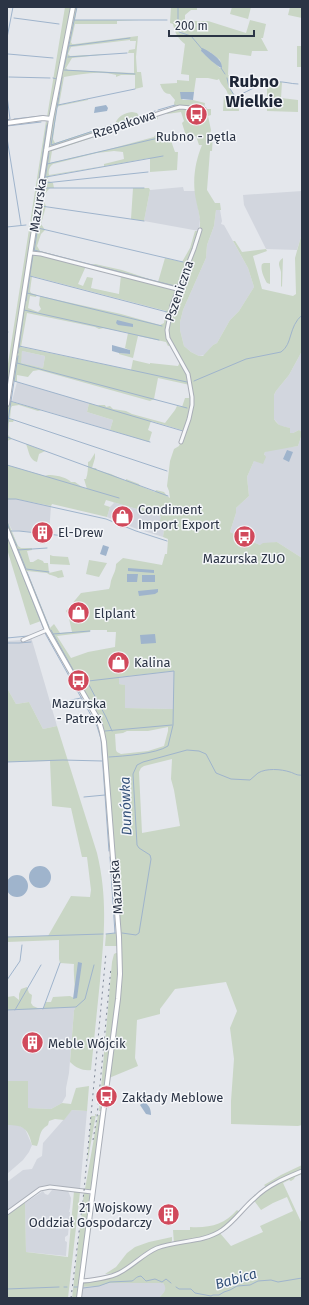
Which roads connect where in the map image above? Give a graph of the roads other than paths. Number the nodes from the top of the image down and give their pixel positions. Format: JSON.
{"nodes":[{"id":1,"x":73,"y":7,"type":"edge"},
{"id":2,"x":204,"y":109,"type":"dead end"},
{"id":3,"x":51,"y":119,"type":"junction"},
{"id":4,"x":7,"y":123,"type":"edge"},
{"id":5,"x":46,"y":150,"type":"junction"},
{"id":6,"x":200,"y":230,"type":"dead end"},
{"id":7,"x":31,"y":253,"type":"junction"},
{"id":8,"x":177,"y":289,"type":"junction"},
{"id":9,"x":7,"y":404,"type":"edge"},
{"id":10,"x":181,"y":442,"type":"dead end"},
{"id":11,"x":7,"y":530,"type":"edge"},
{"id":12,"x":47,"y":630,"type":"junction"},
{"id":13,"x":23,"y":640,"type":"dead end"},
{"id":14,"x":302,"y":1170,"type":"edge"},
{"id":15,"x":92,"y":1192,"type":"junction"},
{"id":16,"x":7,"y":1212,"type":"edge"},
{"id":17,"x":81,"y":1281,"type":"junction"},
{"id":18,"x":79,"y":1298,"type":"edge"}],
"edges":[{"from":1,"to":3,"type":"main road","name":"Mazurska"},
{"from":2,"to":5,"type":"street","name":"Rzepakowa"},
{"from":3,"to":4,"type":"main road"},
{"from":3,"to":5,"type":"main road","name":"Mazurska"},
{"from":5,"to":7,"type":"main road","name":"Mazurska"},
{"from":6,"to":8,"type":"street","name":"Pszeniczna"},
{"from":7,"to":8,"type":"street"},
{"from":7,"to":9,"type":"main road","name":"Mazurska"},
{"from":8,"to":10,"type":"street","name":"Pszeniczna"},
{"from":11,"to":12,"type":"main road","name":"Mazurska"},
{"from":12,"to":13,"type":"street"},
{"from":12,"to":15,"type":"main road","name":"Mazurska"},
{"from":14,"to":17,"type":"street"},
{"from":15,"to":16,"type":"street"},
{"from":15,"to":17,"type":"main road","name":"Mazurska"},
{"from":17,"to":18,"type":"main road","name":"Mazurska"}]}
